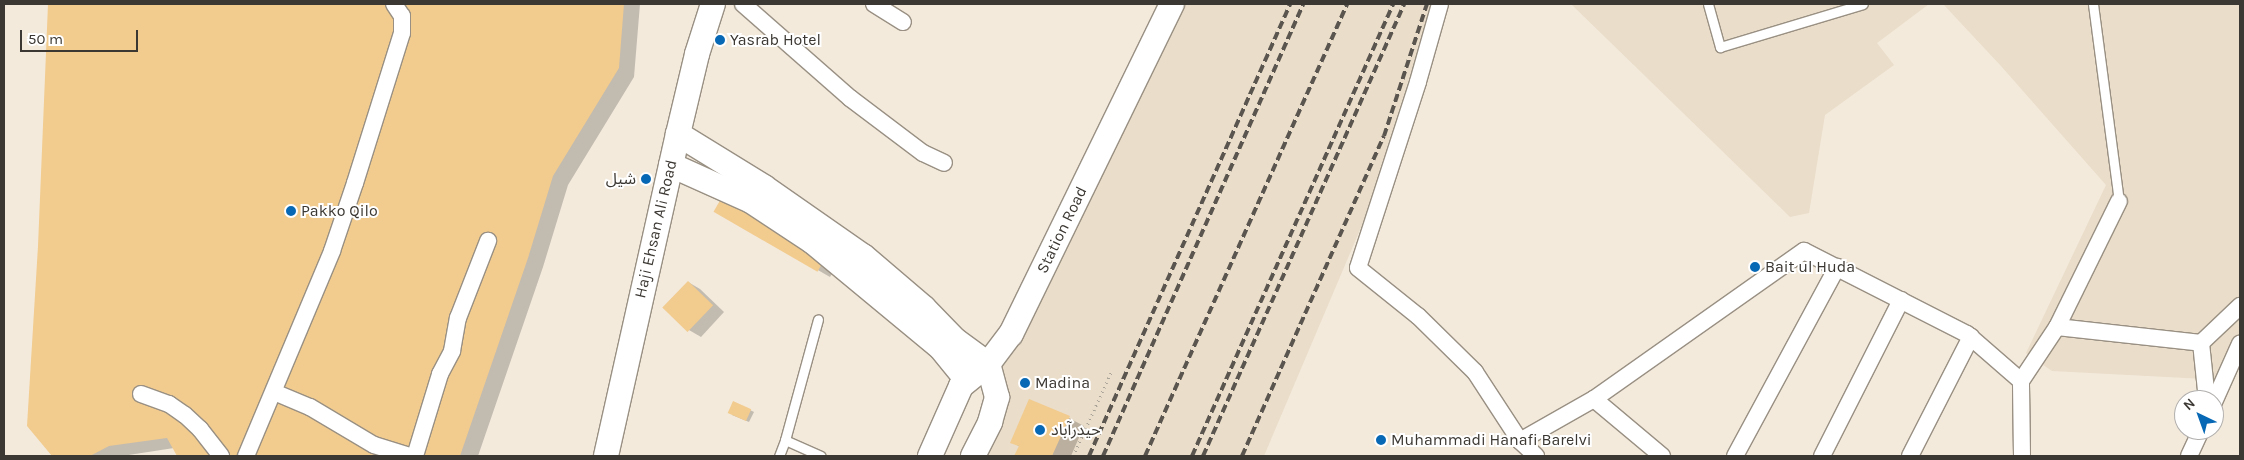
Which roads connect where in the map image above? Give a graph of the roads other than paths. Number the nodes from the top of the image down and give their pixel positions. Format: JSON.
{"nodes":[{"id":1,"x":394,"y":4,"type":"edge"},
{"id":2,"x":713,"y":4,"type":"edge"},
{"id":3,"x":743,"y":4,"type":"edge"},
{"id":4,"x":874,"y":4,"type":"edge"},
{"id":5,"x":1440,"y":4,"type":"edge"},
{"id":6,"x":1708,"y":4,"type":"edge"},
{"id":7,"x":1863,"y":4,"type":"edge"},
{"id":8,"x":2093,"y":4,"type":"edge"},
{"id":9,"x":1168,"y":5,"type":"edge"},
{"id":10,"x":903,"y":22,"type":"dead end"},
{"id":11,"x":678,"y":134,"type":"junction"},
{"id":12,"x":944,"y":163,"type":"dead end"},
{"id":13,"x":671,"y":165,"type":"junction"},
{"id":14,"x":2119,"y":201,"type":"joint"},
{"id":15,"x":488,"y":242,"type":"dead end"},
{"id":16,"x":1837,"y":267,"type":"junction"},
{"id":17,"x":1901,"y":300,"type":"junction"},
{"id":18,"x":2240,"y":306,"type":"edge"},
{"id":19,"x":818,"y":319,"type":"dead end"},
{"id":20,"x":2057,"y":327,"type":"junction"},
{"id":21,"x":1970,"y":337,"type":"junction"},
{"id":22,"x":2202,"y":343,"type":"junction"},
{"id":23,"x":2240,"y":344,"type":"edge"},
{"id":24,"x":988,"y":364,"type":"junction"},
{"id":25,"x":967,"y":380,"type":"junction"},
{"id":26,"x":2021,"y":382,"type":"junction"},
{"id":27,"x":2206,"y":390,"type":"edge"},
{"id":28,"x":2219,"y":390,"type":"edge"},
{"id":29,"x":274,"y":392,"type":"junction"},
{"id":30,"x":141,"y":394,"type":"dead end"},
{"id":31,"x":1594,"y":400,"type":"junction"},
{"id":32,"x":785,"y":440,"type":"junction"},
{"id":33,"x":2197,"y":440,"type":"edge"},
{"id":34,"x":1520,"y":441,"type":"junction"},
{"id":35,"x":220,"y":456,"type":"edge"},
{"id":36,"x":246,"y":456,"type":"edge"},
{"id":37,"x":409,"y":456,"type":"edge"},
{"id":38,"x":415,"y":456,"type":"edge"},
{"id":39,"x":606,"y":456,"type":"edge"},
{"id":40,"x":779,"y":456,"type":"edge"},
{"id":41,"x":820,"y":456,"type":"edge"},
{"id":42,"x":930,"y":456,"type":"edge"},
{"id":43,"x":973,"y":456,"type":"edge"},
{"id":44,"x":1536,"y":456,"type":"edge"},
{"id":45,"x":1662,"y":456,"type":"edge"},
{"id":46,"x":1735,"y":456,"type":"edge"},
{"id":47,"x":1822,"y":456,"type":"edge"},
{"id":48,"x":1910,"y":456,"type":"edge"},
{"id":49,"x":2022,"y":456,"type":"edge"},
{"id":50,"x":2190,"y":456,"type":"edge"}],
"edges":[{"from":1,"to":29,"type":"street"},
{"from":2,"to":11,"type":"street","name":"Haji Ehsan Ali Road"},
{"from":3,"to":12,"type":"street"},
{"from":4,"to":10,"type":"street"},
{"from":5,"to":34,"type":"street"},
{"from":6,"to":7,"type":"lane"},
{"from":8,"to":14,"type":"lane"},
{"from":9,"to":24,"type":"street","name":"Station Road"},
{"from":11,"to":13,"type":"street","name":"Haji Ehsan Ali Road"},
{"from":11,"to":24,"type":"street"},
{"from":13,"to":25,"type":"street"},
{"from":13,"to":39,"type":"street","name":"Haji Ehsan Ali Road"},
{"from":14,"to":20,"type":"street"},
{"from":15,"to":38,"type":"street"},
{"from":16,"to":17,"type":"street"},
{"from":16,"to":31,"type":"street"},
{"from":16,"to":46,"type":"street"},
{"from":17,"to":21,"type":"street"},
{"from":17,"to":47,"type":"street"},
{"from":18,"to":22,"type":"street"},
{"from":19,"to":32,"type":"lane"},
{"from":20,"to":22,"type":"street"},
{"from":20,"to":26,"type":"street"},
{"from":21,"to":26,"type":"street"},
{"from":21,"to":48,"type":"street"},
{"from":22,"to":27,"type":"street"},
{"from":23,"to":28,"type":"street"},
{"from":24,"to":25,"type":"street","name":"Station Road"},
{"from":24,"to":43,"type":"street"},
{"from":25,"to":42,"type":"street"},
{"from":26,"to":49,"type":"street"},
{"from":29,"to":36,"type":"street"},
{"from":29,"to":37,"type":"street"},
{"from":30,"to":35,"type":"street"},
{"from":31,"to":34,"type":"street"},
{"from":31,"to":45,"type":"street"},
{"from":32,"to":40,"type":"lane"},
{"from":32,"to":41,"type":"lane"},
{"from":33,"to":50,"type":"street"},
{"from":34,"to":44,"type":"street"}]}
